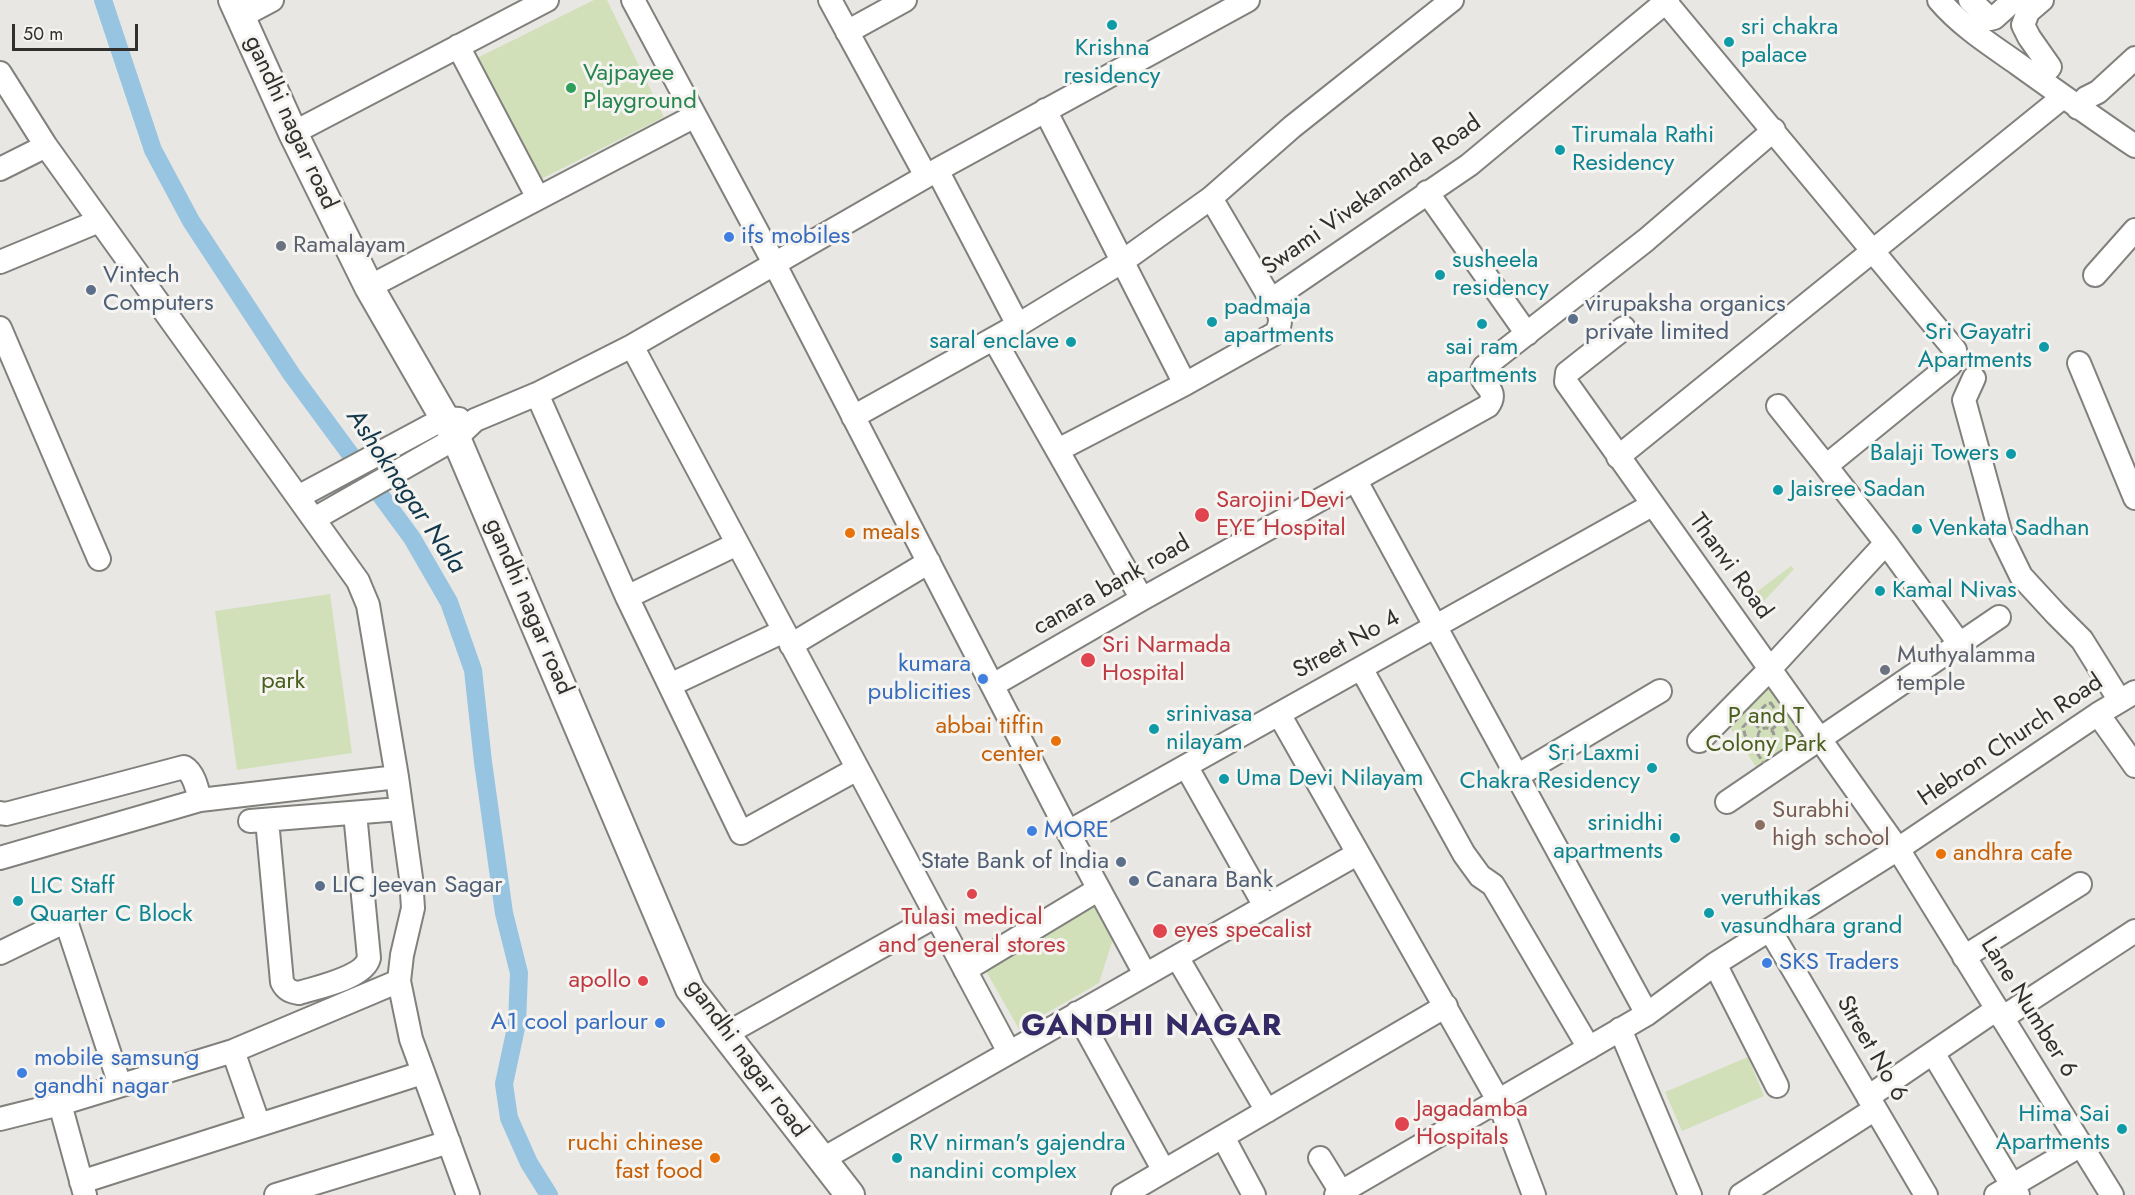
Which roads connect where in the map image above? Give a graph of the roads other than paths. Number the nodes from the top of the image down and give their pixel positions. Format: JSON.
{"nodes":[{"id":1,"x":272,"y":0,"type":"edge"},
{"id":2,"x":547,"y":0,"type":"edge"},
{"id":3,"x":633,"y":0,"type":"edge"},
{"id":4,"x":830,"y":0,"type":"edge"},
{"id":5,"x":905,"y":0,"type":"edge"},
{"id":6,"x":1248,"y":0,"type":"edge"},
{"id":7,"x":1452,"y":0,"type":"edge"},
{"id":8,"x":1940,"y":0,"type":"edge"},
{"id":9,"x":1970,"y":0,"type":"edge"},
{"id":10,"x":2014,"y":0,"type":"edge"},
{"id":11,"x":2042,"y":0,"type":"edge"},
{"id":12,"x":1666,"y":1,"type":"edge"},
{"id":13,"x":237,"y":8,"type":"edge"},
{"id":14,"x":847,"y":32,"type":"junction"},
{"id":15,"x":459,"y":46,"type":"junction"},
{"id":16,"x":2135,"y":58,"type":"edge"},
{"id":17,"x":0,"y":73,"type":"edge"},
{"id":18,"x":2044,"y":73,"type":"junction"},
{"id":19,"x":2076,"y":101,"type":"junction"},
{"id":20,"x":1045,"y":110,"type":"junction"},
{"id":21,"x":695,"y":116,"type":"junction"},
{"id":22,"x":1774,"y":130,"type":"junction"},
{"id":23,"x":293,"y":133,"type":"junction"},
{"id":24,"x":46,"y":146,"type":"junction"},
{"id":25,"x":2135,"y":146,"type":"edge"},
{"id":26,"x":0,"y":169,"type":"edge"},
{"id":27,"x":932,"y":173,"type":"junction"},
{"id":28,"x":1427,"y":192,"type":"junction"},
{"id":29,"x":538,"y":198,"type":"junction"},
{"id":30,"x":1211,"y":198,"type":"junction"},
{"id":31,"x":99,"y":220,"type":"junction"},
{"id":32,"x":2135,"y":230,"type":"edge"},
{"id":33,"x":1873,"y":250,"type":"junction"},
{"id":34,"x":1123,"y":261,"type":"junction"},
{"id":35,"x":0,"y":262,"type":"edge"},
{"id":36,"x":774,"y":264,"type":"junction"},
{"id":37,"x":2095,"y":275,"type":"dead end"},
{"id":38,"x":369,"y":287,"type":"junction"},
{"id":39,"x":1271,"y":300,"type":"junction"},
{"id":40,"x":1018,"y":325,"type":"junction"},
{"id":41,"x":0,"y":328,"type":"edge"},
{"id":42,"x":1624,"y":328,"type":"dead end"},
{"id":43,"x":1527,"y":334,"type":"junction"},
{"id":44,"x":994,"y":339,"type":"junction"},
{"id":45,"x":632,"y":346,"type":"junction"},
{"id":46,"x":2079,"y":363,"type":"dead end"},
{"id":47,"x":1974,"y":378,"type":"dead end"},
{"id":48,"x":1185,"y":384,"type":"junction"},
{"id":49,"x":537,"y":394,"type":"junction"},
{"id":50,"x":1778,"y":406,"type":"dead end"},
{"id":51,"x":854,"y":417,"type":"junction"},
{"id":52,"x":450,"y":430,"type":"junction"},
{"id":53,"x":1058,"y":450,"type":"junction"},
{"id":54,"x":1618,"y":457,"type":"junction"},
{"id":55,"x":1826,"y":466,"type":"junction"},
{"id":56,"x":1356,"y":481,"type":"junction"},
{"id":57,"x":2134,"y":492,"type":"edge"},
{"id":58,"x":306,"y":493,"type":"junction"},
{"id":59,"x":1652,"y":505,"type":"junction"},
{"id":60,"x":321,"y":515,"type":"junction"},
{"id":61,"x":1886,"y":543,"type":"junction"},
{"id":62,"x":737,"y":544,"type":"junction"},
{"id":63,"x":99,"y":559,"type":"dead end"},
{"id":64,"x":929,"y":562,"type":"junction"},
{"id":65,"x":627,"y":597,"type":"junction"},
{"id":66,"x":1142,"y":599,"type":"junction"},
{"id":67,"x":1999,"y":616,"type":"dead end"},
{"id":68,"x":1435,"y":626,"type":"junction"},
{"id":69,"x":788,"y":638,"type":"junction"},
{"id":70,"x":1959,"y":643,"type":"junction"},
{"id":71,"x":1361,"y":668,"type":"junction"},
{"id":72,"x":1770,"y":669,"type":"junction"},
{"id":73,"x":669,"y":685,"type":"junction"},
{"id":74,"x":993,"y":685,"type":"junction"},
{"id":75,"x":1660,"y":691,"type":"dead end"},
{"id":76,"x":2127,"y":697,"type":"edge"},
{"id":77,"x":1279,"y":714,"type":"junction"},
{"id":78,"x":2098,"y":714,"type":"junction"},
{"id":79,"x":1820,"y":739,"type":"junction"},
{"id":80,"x":1699,"y":741,"type":"dead end"},
{"id":81,"x":1186,"y":766,"type":"junction"},
{"id":82,"x":2135,"y":766,"type":"edge"},
{"id":83,"x":857,"y":769,"type":"junction"},
{"id":84,"x":1517,"y":776,"type":"junction"},
{"id":85,"x":397,"y":777,"type":"junction"},
{"id":86,"x":200,"y":800,"type":"junction"},
{"id":87,"x":1726,"y":802,"type":"dead end"},
{"id":88,"x":400,"y":809,"type":"junction"},
{"id":89,"x":0,"y":813,"type":"edge"},
{"id":90,"x":355,"y":813,"type":"junction"},
{"id":91,"x":1068,"y":832,"type":"junction"},
{"id":92,"x":1898,"y":849,"type":"junction"},
{"id":93,"x":1357,"y":854,"type":"junction"},
{"id":94,"x":0,"y":858,"type":"edge"},
{"id":95,"x":2080,"y":884,"type":"dead end"},
{"id":96,"x":1100,"y":889,"type":"junction"},
{"id":97,"x":1265,"y":906,"type":"junction"},
{"id":98,"x":936,"y":916,"type":"junction"},
{"id":99,"x":1770,"y":930,"type":"junction"},
{"id":100,"x":2135,"y":931,"type":"edge"},
{"id":101,"x":0,"y":953,"type":"edge"},
{"id":102,"x":1177,"y":957,"type":"junction"},
{"id":103,"x":1964,"y":957,"type":"junction"},
{"id":104,"x":1715,"y":964,"type":"junction"},
{"id":105,"x":965,"y":970,"type":"junction"},
{"id":106,"x":1145,"y":974,"type":"junction"},
{"id":107,"x":399,"y":981,"type":"junction"},
{"id":108,"x":1446,"y":1006,"type":"junction"},
{"id":109,"x":1077,"y":1013,"type":"junction"},
{"id":110,"x":2000,"y":1013,"type":"junction"},
{"id":111,"x":1647,"y":1014,"type":"junction"},
{"id":112,"x":1620,"y":1029,"type":"junction"},
{"id":113,"x":724,"y":1035,"type":"junction"},
{"id":114,"x":1589,"y":1048,"type":"junction"},
{"id":115,"x":233,"y":1051,"type":"junction"},
{"id":116,"x":1009,"y":1052,"type":"junction"},
{"id":117,"x":1933,"y":1053,"type":"junction"},
{"id":118,"x":422,"y":1072,"type":"junction"},
{"id":119,"x":120,"y":1085,"type":"junction"},
{"id":120,"x":1777,"y":1086,"type":"dead end"},
{"id":121,"x":1498,"y":1100,"type":"junction"},
{"id":122,"x":1872,"y":1103,"type":"junction"},
{"id":123,"x":60,"y":1104,"type":"junction"},
{"id":124,"x":1267,"y":1111,"type":"junction"},
{"id":125,"x":0,"y":1119,"type":"edge"},
{"id":126,"x":259,"y":1125,"type":"junction"},
{"id":127,"x":1223,"y":1137,"type":"junction"},
{"id":128,"x":449,"y":1142,"type":"junction"},
{"id":129,"x":2081,"y":1145,"type":"junction"},
{"id":130,"x":1320,"y":1158,"type":"dead end"},
{"id":131,"x":821,"y":1160,"type":"junction"},
{"id":132,"x":1164,"y":1171,"type":"junction"},
{"id":133,"x":83,"y":1189,"type":"edge"},
{"id":134,"x":308,"y":1190,"type":"edge"},
{"id":135,"x":2008,"y":1192,"type":"edge"},
{"id":136,"x":1338,"y":1193,"type":"edge"},
{"id":137,"x":276,"y":1195,"type":"edge"},
{"id":138,"x":468,"y":1195,"type":"edge"},
{"id":139,"x":850,"y":1195,"type":"edge"},
{"id":140,"x":1124,"y":1195,"type":"edge"},
{"id":141,"x":1254,"y":1195,"type":"edge"},
{"id":142,"x":1534,"y":1195,"type":"edge"},
{"id":143,"x":1690,"y":1195,"type":"edge"},
{"id":144,"x":1741,"y":1195,"type":"edge"},
{"id":145,"x":1926,"y":1195,"type":"edge"},
{"id":146,"x":2112,"y":1195,"type":"edge"}],
"edges":[{"from":1,"to":13,"type":"street"},
{"from":2,"to":15,"type":"street"},
{"from":3,"to":21,"type":"street"},
{"from":4,"to":14,"type":"street"},
{"from":5,"to":14,"type":"street"},
{"from":6,"to":20,"type":"street"},
{"from":7,"to":30,"type":"street"},
{"from":8,"to":18,"type":"street"},
{"from":9,"to":10,"type":"street"},
{"from":11,"to":18,"type":"street"},
{"from":12,"to":22,"type":"street"},
{"from":12,"to":28,"type":"street","name":"Swami Vivekananda Road"},
{"from":13,"to":23,"type":"main road","name":"gandhi nagar road"},
{"from":14,"to":27,"type":"street"},
{"from":15,"to":23,"type":"street"},
{"from":15,"to":29,"type":"street"},
{"from":16,"to":19,"type":"street"},
{"from":17,"to":24,"type":"street"},
{"from":18,"to":19,"type":"street"},
{"from":19,"to":25,"type":"street"},
{"from":19,"to":33,"type":"street"},
{"from":20,"to":27,"type":"street"},
{"from":20,"to":34,"type":"street"},
{"from":21,"to":29,"type":"street"},
{"from":21,"to":36,"type":"street"},
{"from":22,"to":33,"type":"street"},
{"from":22,"to":43,"type":"street","name":"canara bank road"},
{"from":23,"to":38,"type":"main road","name":"gandhi nagar road"},
{"from":24,"to":26,"type":"street"},
{"from":24,"to":31,"type":"street"},
{"from":27,"to":36,"type":"street"},
{"from":27,"to":40,"type":"street"},
{"from":28,"to":39,"type":"street","name":"Swami Vivekananda Road"},
{"from":28,"to":43,"type":"street"},
{"from":29,"to":38,"type":"street"},
{"from":30,"to":34,"type":"street"},
{"from":30,"to":39,"type":"street"},
{"from":31,"to":35,"type":"street"},
{"from":31,"to":58,"type":"street"},
{"from":32,"to":37,"type":"street"},
{"from":33,"to":54,"type":"street"},
{"from":33,"to":55,"type":"street"},
{"from":34,"to":40,"type":"street"},
{"from":34,"to":48,"type":"street"},
{"from":36,"to":45,"type":"street"},
{"from":36,"to":51,"type":"street"},
{"from":38,"to":52,"type":"main road","name":"gandhi nagar road"},
{"from":39,"to":48,"type":"street","name":"Swami Vivekananda Road"},
{"from":40,"to":44,"type":"street"},
{"from":41,"to":63,"type":"street"},
{"from":42,"to":54,"type":"street","name":"Thanvi Road"},
{"from":43,"to":56,"type":"street","name":"canara bank road"},
{"from":44,"to":51,"type":"street"},
{"from":44,"to":53,"type":"street"},
{"from":45,"to":49,"type":"street"},
{"from":45,"to":62,"type":"street"},
{"from":46,"to":57,"type":"street"},
{"from":47,"to":76,"type":"street"},
{"from":48,"to":53,"type":"street","name":"Swami Vivekananda Road"},
{"from":49,"to":52,"type":"street"},
{"from":49,"to":65,"type":"street"},
{"from":50,"to":55,"type":"street"},
{"from":51,"to":64,"type":"street"},
{"from":52,"to":58,"type":"street"},
{"from":52,"to":60,"type":"street"},
{"from":52,"to":113,"type":"main road","name":"gandhi nagar road"},
{"from":53,"to":66,"type":"street"},
{"from":54,"to":59,"type":"street","name":"Thanvi Road"},
{"from":55,"to":61,"type":"street"},
{"from":56,"to":66,"type":"street","name":"canara bank road"},
{"from":56,"to":68,"type":"street"},
{"from":58,"to":60,"type":"street"},
{"from":59,"to":68,"type":"street","name":"Street No 4"},
{"from":59,"to":72,"type":"street","name":"Thanvi Road"},
{"from":60,"to":85,"type":"street"},
{"from":61,"to":70,"type":"street"},
{"from":61,"to":72,"type":"street"},
{"from":62,"to":65,"type":"street"},
{"from":62,"to":69,"type":"street"},
{"from":64,"to":69,"type":"street"},
{"from":64,"to":74,"type":"street"},
{"from":65,"to":73,"type":"street"},
{"from":66,"to":74,"type":"street","name":"canara bank road"},
{"from":67,"to":70,"type":"street"},
{"from":68,"to":71,"type":"street","name":"Street No 4"},
{"from":68,"to":84,"type":"street"},
{"from":69,"to":73,"type":"street"},
{"from":69,"to":83,"type":"street"},
{"from":70,"to":79,"type":"street"},
{"from":71,"to":77,"type":"street","name":"Street No 4"},
{"from":71,"to":114,"type":"street"},
{"from":72,"to":79,"type":"street","name":"Thanvi Road"},
{"from":72,"to":80,"type":"street"},
{"from":73,"to":83,"type":"street"},
{"from":74,"to":91,"type":"street"},
{"from":75,"to":84,"type":"street"},
{"from":76,"to":78,"type":"street","name":"Hebron Church Road"},
{"from":77,"to":81,"type":"street","name":"Street No 4"},
{"from":77,"to":93,"type":"street"},
{"from":78,"to":82,"type":"street"},
{"from":78,"to":92,"type":"street","name":"Hebron Church Road"},
{"from":79,"to":87,"type":"street"},
{"from":79,"to":92,"type":"street","name":"Thanvi Road"},
{"from":81,"to":91,"type":"street","name":"Street No 4"},
{"from":81,"to":97,"type":"street"},
{"from":83,"to":98,"type":"street"},
{"from":84,"to":111,"type":"street"},
{"from":85,"to":86,"type":"street"},
{"from":85,"to":88,"type":"street"},
{"from":86,"to":89,"type":"street"},
{"from":86,"to":94,"type":"street"},
{"from":88,"to":90,"type":"street"},
{"from":88,"to":107,"type":"street"},
{"from":90,"to":90,"type":"street"},
{"from":91,"to":96,"type":"street"},
{"from":92,"to":99,"type":"street","name":"Hebron Church Road"},
{"from":92,"to":103,"type":"street","name":"Lane Number 6"},
{"from":93,"to":97,"type":"street"},
{"from":93,"to":108,"type":"street"},
{"from":95,"to":103,"type":"street"},
{"from":96,"to":105,"type":"street"},
{"from":96,"to":106,"type":"street"},
{"from":97,"to":102,"type":"street"},
{"from":98,"to":105,"type":"street"},
{"from":98,"to":113,"type":"street"},
{"from":99,"to":104,"type":"street","name":"Hebron Church Road"},
{"from":99,"to":122,"type":"street","name":"Street No 6"},
{"from":100,"to":110,"type":"street"},
{"from":101,"to":119,"type":"street"},
{"from":102,"to":106,"type":"street"},
{"from":102,"to":124,"type":"street"},
{"from":103,"to":110,"type":"street","name":"Lane Number 6"},
{"from":104,"to":111,"type":"street","name":"Hebron Church Road"},
{"from":104,"to":120,"type":"street"},
{"from":105,"to":116,"type":"street"},
{"from":106,"to":109,"type":"street"},
{"from":107,"to":115,"type":"street"},
{"from":107,"to":118,"type":"street"},
{"from":108,"to":121,"type":"street"},
{"from":108,"to":124,"type":"street"},
{"from":109,"to":116,"type":"street"},
{"from":109,"to":132,"type":"street"},
{"from":110,"to":117,"type":"street"},
{"from":110,"to":129,"type":"street","name":"Lane Number 6"},
{"from":111,"to":112,"type":"street","name":"Hebron Church Road"},
{"from":112,"to":114,"type":"street","name":"Hebron Church Road"},
{"from":112,"to":143,"type":"street"},
{"from":113,"to":131,"type":"main road","name":"gandhi nagar road"},
{"from":114,"to":121,"type":"street","name":"Hebron Church Road"},
{"from":115,"to":119,"type":"street"},
{"from":115,"to":126,"type":"street"},
{"from":116,"to":131,"type":"street"},
{"from":117,"to":122,"type":"street"},
{"from":117,"to":135,"type":"street"},
{"from":118,"to":126,"type":"street"},
{"from":118,"to":128,"type":"street"},
{"from":119,"to":123,"type":"street"},
{"from":121,"to":136,"type":"street","name":"Hebron Church Road"},
{"from":121,"to":142,"type":"street"},
{"from":122,"to":144,"type":"street"},
{"from":122,"to":145,"type":"street","name":"Street No 6"},
{"from":123,"to":125,"type":"street"},
{"from":123,"to":133,"type":"street"},
{"from":124,"to":127,"type":"street"},
{"from":126,"to":133,"type":"street"},
{"from":127,"to":132,"type":"street"},
{"from":127,"to":141,"type":"street"},
{"from":128,"to":134,"type":"street"},
{"from":128,"to":138,"type":"street"},
{"from":129,"to":135,"type":"street"},
{"from":129,"to":146,"type":"street","name":"Lane Number 6"},
{"from":130,"to":136,"type":"street"},
{"from":131,"to":139,"type":"main road","name":"gandhi nagar road"},
{"from":132,"to":140,"type":"street"},
{"from":134,"to":137,"type":"street"}]}
